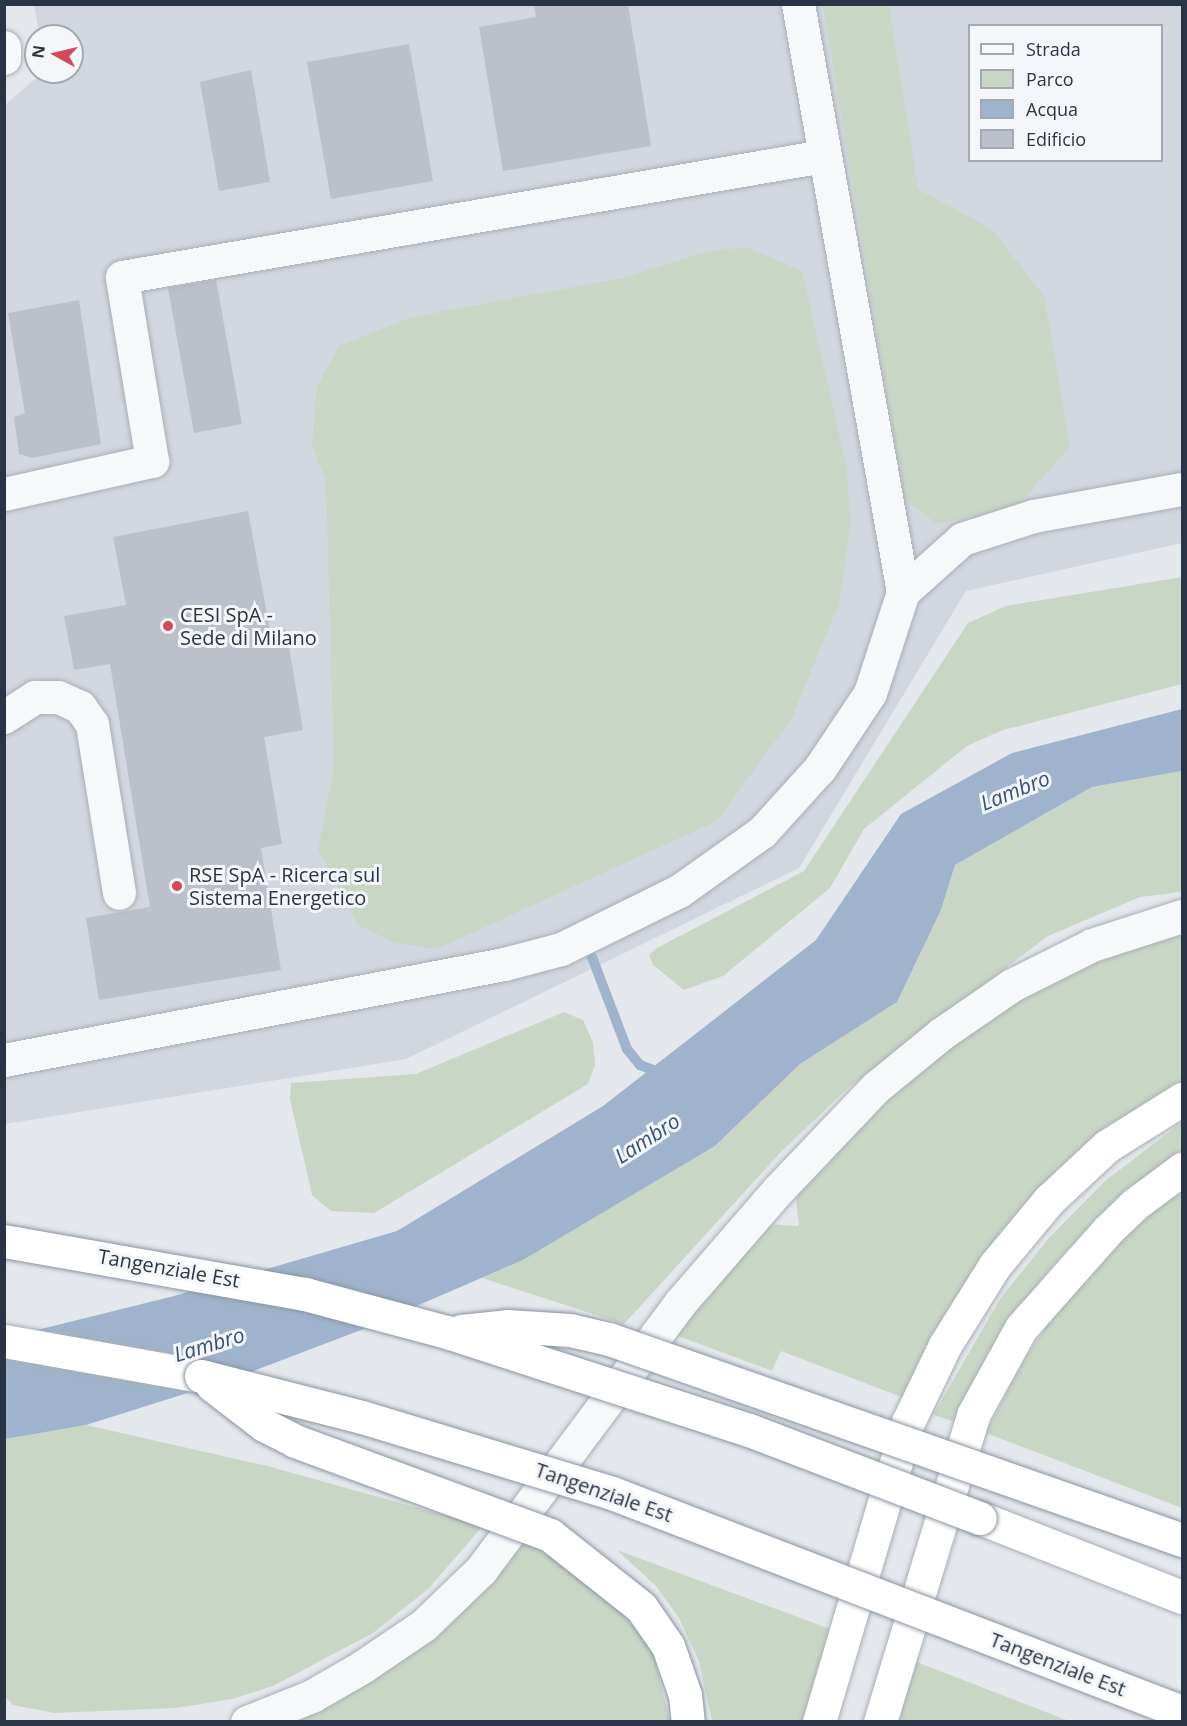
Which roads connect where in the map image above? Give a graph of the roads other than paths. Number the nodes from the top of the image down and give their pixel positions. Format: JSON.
{"nodes":[{"id":1,"x":798,"y":4,"type":"edge"},
{"id":2,"x":4,"y":47,"type":"edge"},
{"id":3,"x":4,"y":58,"type":"edge"},
{"id":4,"x":823,"y":156,"type":"junction"},
{"id":5,"x":1182,"y":489,"type":"edge"},
{"id":6,"x":4,"y":494,"type":"edge"},
{"id":7,"x":903,"y":592,"type":"junction"},
{"id":8,"x":4,"y":717,"type":"edge"},
{"id":9,"x":119,"y":893,"type":"dead end"},
{"id":10,"x":1182,"y":916,"type":"edge"},
{"id":11,"x":4,"y":1060,"type":"edge"},
{"id":12,"x":1182,"y":1099,"type":"edge"},
{"id":13,"x":1182,"y":1169,"type":"edge"},
{"id":14,"x":4,"y":1241,"type":"edge"},
{"id":15,"x":447,"y":1332,"type":"junction"},
{"id":16,"x":4,"y":1341,"type":"edge"},
{"id":17,"x":201,"y":1377,"type":"junction"},
{"id":18,"x":1182,"y":1540,"type":"edge"},
{"id":19,"x":1182,"y":1597,"type":"edge"},
{"id":20,"x":1182,"y":1712,"type":"edge"},
{"id":21,"x":247,"y":1722,"type":"edge"},
{"id":22,"x":688,"y":1722,"type":"edge"},
{"id":23,"x":819,"y":1722,"type":"edge"},
{"id":24,"x":880,"y":1722,"type":"edge"}],
"edges":[{"from":1,"to":4,"type":"street"},
{"from":2,"to":3,"type":"street"},
{"from":4,"to":6,"type":"street"},
{"from":4,"to":7,"type":"street"},
{"from":5,"to":7,"type":"street"},
{"from":7,"to":11,"type":"street"},
{"from":8,"to":9,"type":"street"},
{"from":10,"to":21,"type":"street"},
{"from":12,"to":23,"type":"highway"},
{"from":13,"to":24,"type":"highway"},
{"from":14,"to":15,"type":"highway","name":"Tangenziale Est","bridge":true},
{"from":15,"to":18,"type":"highway","bridge":true},
{"from":15,"to":19,"type":"highway","name":"Tangenziale Est","bridge":true},
{"from":16,"to":17,"type":"highway","name":"Tangenziale Est"},
{"from":17,"to":20,"type":"highway","name":"Tangenziale Est","bridge":true},
{"from":17,"to":22,"type":"highway","bridge":true}]}
